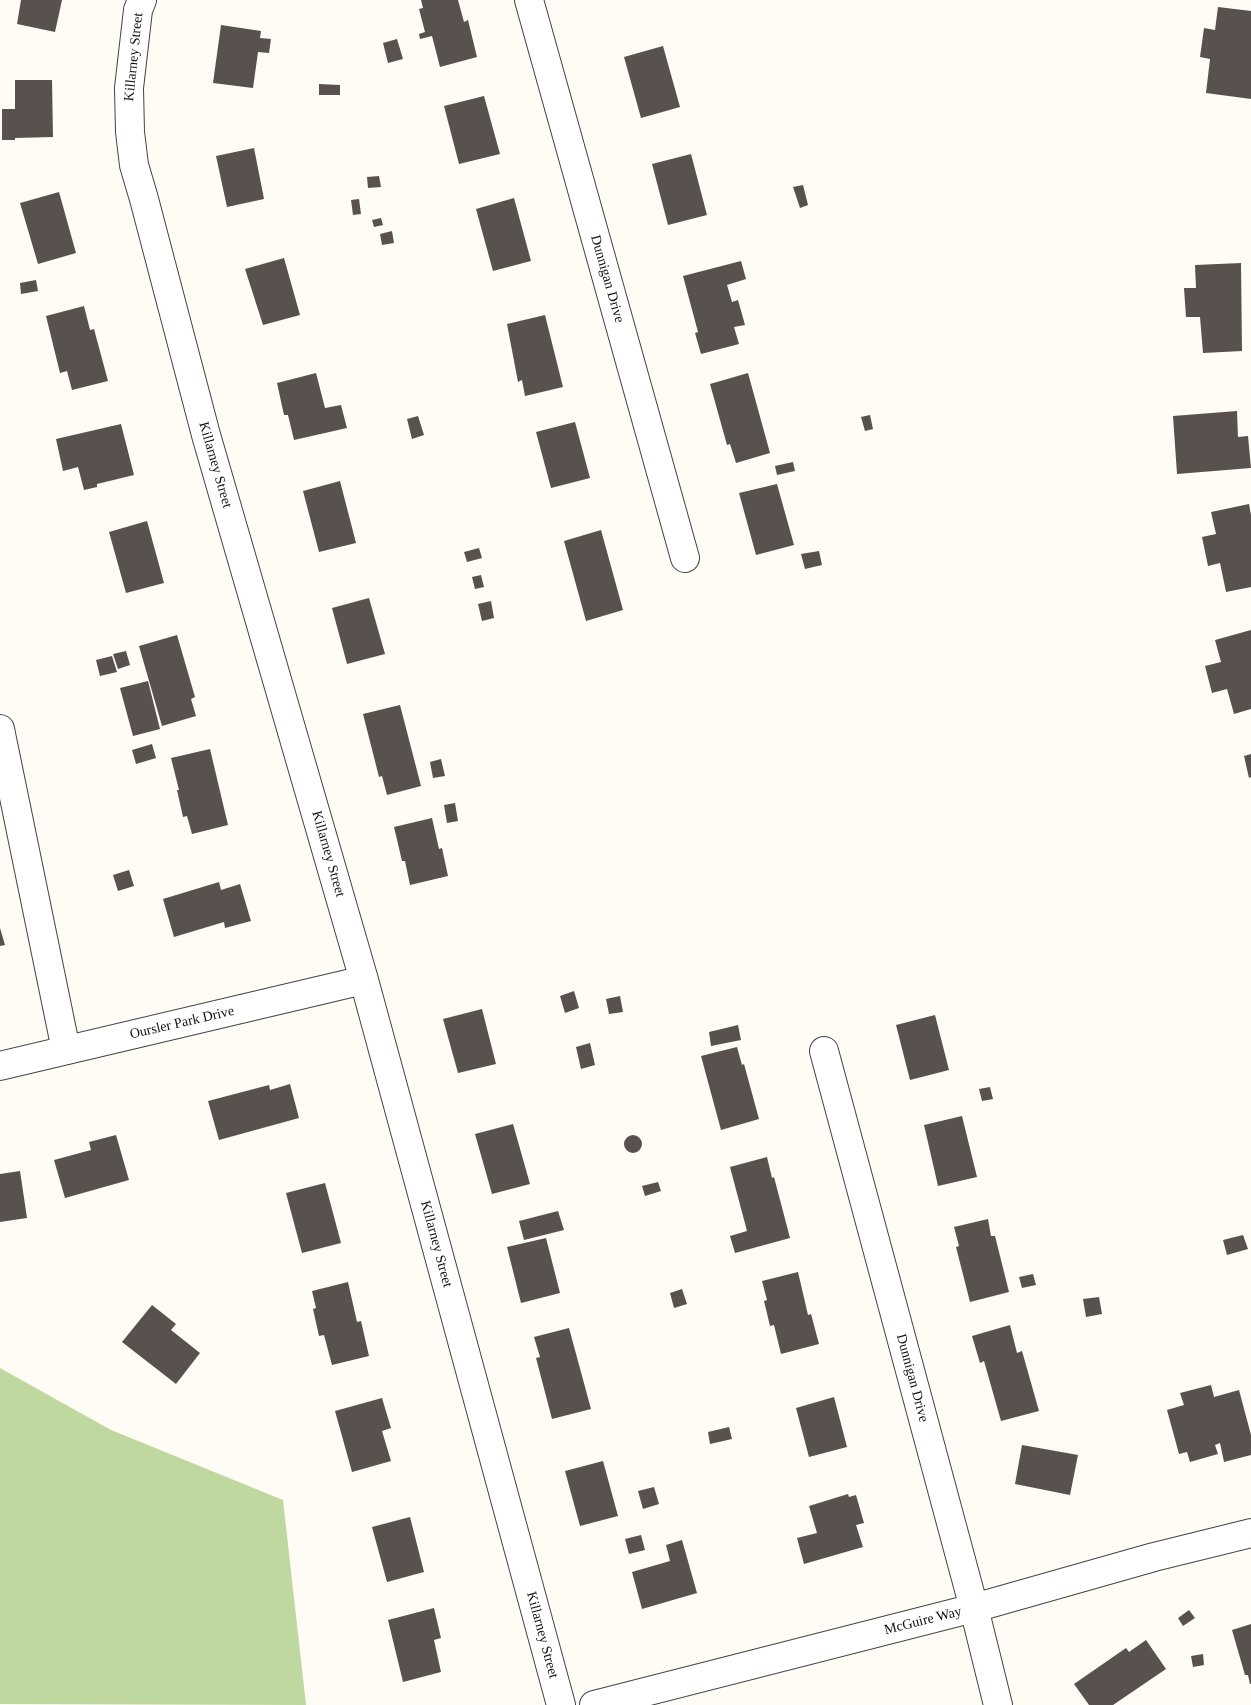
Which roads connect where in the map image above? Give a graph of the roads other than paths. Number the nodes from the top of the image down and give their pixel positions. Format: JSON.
{"nodes":[{"id":1,"x":142,"y":0,"type":"edge"},
{"id":2,"x":530,"y":0,"type":"edge"},
{"id":3,"x":685,"y":558,"type":"dead end"},
{"id":4,"x":0,"y":729,"type":"edge"},
{"id":5,"x":364,"y":980,"type":"junction"},
{"id":6,"x":66,"y":1050,"type":"junction"},
{"id":7,"x":824,"y":1051,"type":"dead end"},
{"id":8,"x":0,"y":1066,"type":"edge"},
{"id":9,"x":1251,"y":1533,"type":"edge"},
{"id":10,"x":974,"y":1608,"type":"junction"},
{"id":11,"x":561,"y":1705,"type":"edge"},
{"id":12,"x":594,"y":1705,"type":"edge"},
{"id":13,"x":998,"y":1705,"type":"edge"}],
"edges":[{"from":1,"to":5,"type":"street","name":"Killarney Street"},
{"from":2,"to":3,"type":"street","name":"Dunnigan Drive"},
{"from":4,"to":6,"type":"street"},
{"from":5,"to":6,"type":"street","name":"Oursler Park Drive"},
{"from":5,"to":11,"type":"street","name":"Killarney Street"},
{"from":6,"to":8,"type":"street","name":"Oursler Park Drive"},
{"from":7,"to":10,"type":"street","name":"Dunnigan Drive"},
{"from":9,"to":10,"type":"street","name":"McGuire Way"},
{"from":10,"to":12,"type":"street","name":"McGuire Way"},
{"from":10,"to":13,"type":"street","name":"Dunnigan Drive"}]}
